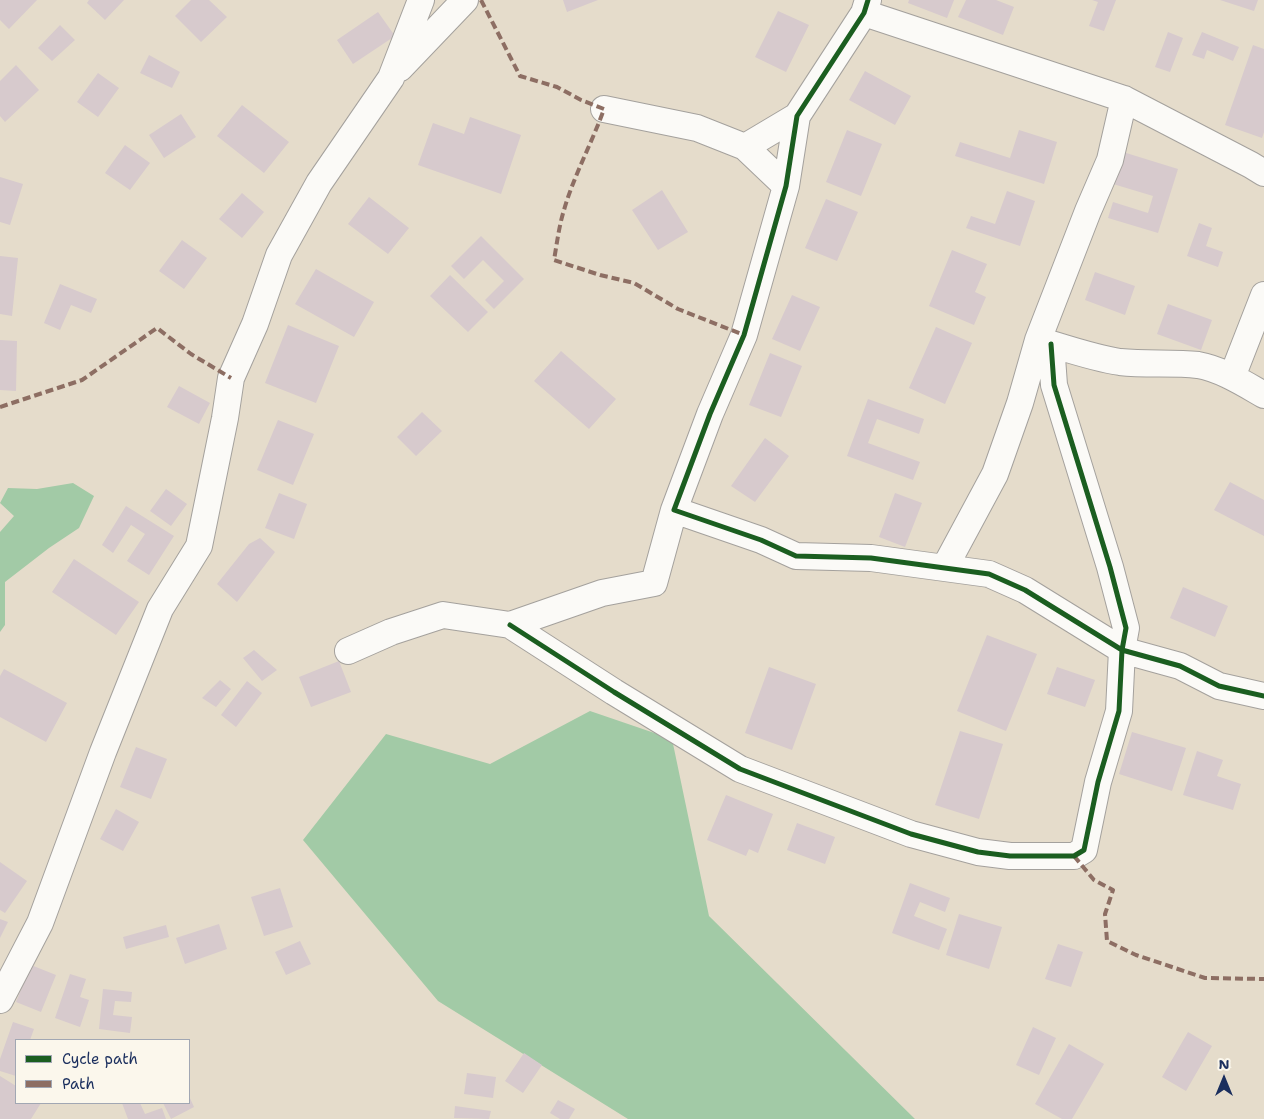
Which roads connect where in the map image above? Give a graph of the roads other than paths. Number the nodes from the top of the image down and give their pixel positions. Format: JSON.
{"nodes":[{"id":1,"x":421,"y":0,"type":"edge"},
{"id":2,"x":465,"y":0,"type":"edge"},
{"id":3,"x":866,"y":6,"type":"edge"},
{"id":4,"x":391,"y":78,"type":"junction"},
{"id":5,"x":1124,"y":99,"type":"junction"},
{"id":6,"x":604,"y":109,"type":"dead end"},
{"id":7,"x":797,"y":116,"type":"junction"},
{"id":8,"x":745,"y":147,"type":"junction"},
{"id":9,"x":1264,"y":173,"type":"edge"},
{"id":10,"x":786,"y":186,"type":"junction"},
{"id":11,"x":1264,"y":295,"type":"edge"},
{"id":12,"x":1045,"y":342,"type":"junction"},
{"id":13,"x":1232,"y":377,"type":"junction"},
{"id":14,"x":1264,"y":395,"type":"edge"},
{"id":15,"x":674,"y":510,"type":"junction"},
{"id":16,"x":945,"y":567,"type":"junction"},
{"id":17,"x":510,"y":625,"type":"junction"},
{"id":18,"x":1122,"y":650,"type":"junction"},
{"id":19,"x":348,"y":651,"type":"dead end"},
{"id":20,"x":1264,"y":696,"type":"edge"},
{"id":21,"x":0,"y":1000,"type":"edge"}],
"edges":[{"from":1,"to":4,"type":"street"},
{"from":2,"to":4,"type":"street"},
{"from":3,"to":5,"type":"street"},
{"from":3,"to":7,"type":"street"},
{"from":4,"to":21,"type":"street"},
{"from":5,"to":9,"type":"street"},
{"from":5,"to":12,"type":"street"},
{"from":6,"to":8,"type":"street"},
{"from":7,"to":8,"type":"street"},
{"from":7,"to":10,"type":"street"},
{"from":8,"to":10,"type":"street"},
{"from":10,"to":15,"type":"street"},
{"from":11,"to":13,"type":"street"},
{"from":12,"to":13,"type":"street"},
{"from":12,"to":16,"type":"street"},
{"from":12,"to":18,"type":"street"},
{"from":13,"to":14,"type":"street"},
{"from":15,"to":16,"type":"street"},
{"from":15,"to":17,"type":"street"},
{"from":16,"to":18,"type":"street"},
{"from":17,"to":18,"type":"street"},
{"from":17,"to":19,"type":"street"},
{"from":18,"to":20,"type":"street"}]}
